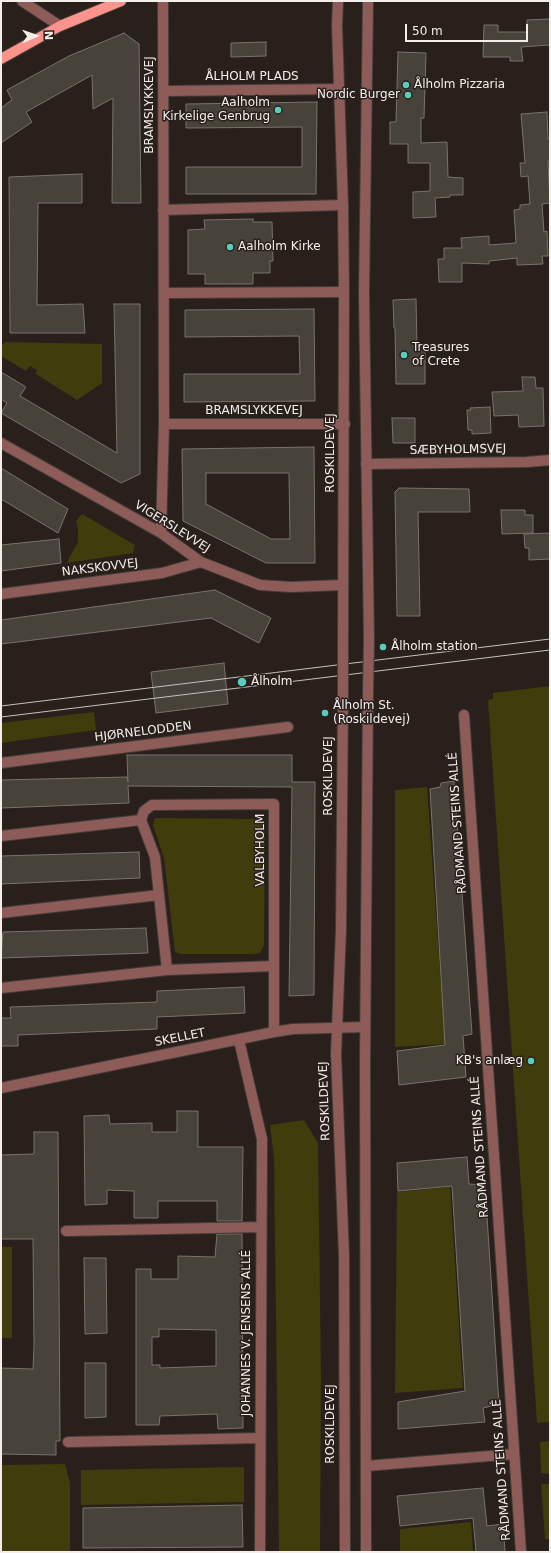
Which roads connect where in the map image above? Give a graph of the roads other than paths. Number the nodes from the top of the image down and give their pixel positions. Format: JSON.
{"nodes":[{"id":1,"x":22,"y":1,"type":"edge"},
{"id":2,"x":121,"y":1,"type":"edge"},
{"id":3,"x":163,"y":1,"type":"edge"},
{"id":4,"x":338,"y":1,"type":"edge"},
{"id":5,"x":368,"y":1,"type":"edge"},
{"id":6,"x":60,"y":26,"type":"junction"},
{"id":7,"x":1,"y":59,"type":"edge"},
{"id":8,"x":340,"y":90,"type":"junction"},
{"id":9,"x":164,"y":91,"type":"junction"},
{"id":10,"x":343,"y":205,"type":"junction"},
{"id":11,"x":163,"y":210,"type":"junction"},
{"id":12,"x":344,"y":292,"type":"junction"},
{"id":13,"x":164,"y":293,"type":"junction"},
{"id":14,"x":164,"y":424,"type":"junction"},
{"id":15,"x":345,"y":424,"type":"junction"},
{"id":16,"x":1,"y":444,"type":"edge"},
{"id":17,"x":550,"y":460,"type":"edge"},
{"id":18,"x":366,"y":464,"type":"junction"},
{"id":19,"x":161,"y":533,"type":"junction"},
{"id":20,"x":201,"y":562,"type":"junction"},
{"id":21,"x":343,"y":585,"type":"junction"},
{"id":22,"x":1,"y":594,"type":"edge"},
{"id":23,"x":464,"y":716,"type":"dead end"},
{"id":24,"x":288,"y":727,"type":"dead end"},
{"id":25,"x":1,"y":763,"type":"edge"},
{"id":26,"x":141,"y":820,"type":"junction"},
{"id":27,"x":1,"y":836,"type":"edge"},
{"id":28,"x":159,"y":894,"type":"junction"},
{"id":29,"x":1,"y":912,"type":"edge"},
{"id":30,"x":274,"y":966,"type":"junction"},
{"id":31,"x":166,"y":970,"type":"junction"},
{"id":32,"x":1,"y":988,"type":"edge"},
{"id":33,"x":336,"y":1027,"type":"junction"},
{"id":34,"x":365,"y":1027,"type":"junction"},
{"id":35,"x":274,"y":1032,"type":"junction"},
{"id":36,"x":239,"y":1040,"type":"junction"},
{"id":37,"x":1,"y":1088,"type":"edge"},
{"id":38,"x":261,"y":1227,"type":"junction"},
{"id":39,"x":66,"y":1231,"type":"dead end"},
{"id":40,"x":260,"y":1438,"type":"junction"},
{"id":41,"x":68,"y":1442,"type":"dead end"},
{"id":42,"x":514,"y":1454,"type":"junction"},
{"id":43,"x":366,"y":1466,"type":"junction"},
{"id":44,"x":260,"y":1552,"type":"edge"},
{"id":45,"x":345,"y":1552,"type":"edge"},
{"id":46,"x":366,"y":1552,"type":"edge"},
{"id":47,"x":521,"y":1552,"type":"edge"}],
"edges":[{"from":1,"to":6,"type":"street"},
{"from":2,"to":6,"type":"main road"},
{"from":3,"to":9,"type":"street","name":"BRAMSLYKKEVEJ"},
{"from":4,"to":8,"type":"street","name":"ROSKILDEVEJ"},
{"from":5,"to":18,"type":"street"},
{"from":6,"to":7,"type":"main road"},
{"from":8,"to":9,"type":"street","name":"ÅLHOLM PLADS"},
{"from":8,"to":10,"type":"street","name":"ROSKILDEVEJ"},
{"from":9,"to":11,"type":"street","name":"BRAMSLYKKEVEJ"},
{"from":10,"to":11,"type":"street"},
{"from":10,"to":12,"type":"street","name":"ROSKILDEVEJ"},
{"from":11,"to":13,"type":"street","name":"BRAMSLYKKEVEJ"},
{"from":12,"to":13,"type":"street"},
{"from":12,"to":15,"type":"street","name":"ROSKILDEVEJ"},
{"from":13,"to":14,"type":"street","name":"BRAMSLYKKEVEJ"},
{"from":14,"to":15,"type":"street","name":"BRAMSLYKKEVEJ"},
{"from":14,"to":19,"type":"street","name":"BRAMSLYKKEVEJ"},
{"from":15,"to":21,"type":"street","name":"ROSKILDEVEJ"},
{"from":16,"to":19,"type":"street","name":"VIGERSLEVVEJ"},
{"from":17,"to":18,"type":"street","name":"SÆBYHOLMSVEJ"},
{"from":18,"to":34,"type":"street","bridge":true},
{"from":19,"to":20,"type":"street","name":"VIGERSLEVVEJ"},
{"from":20,"to":21,"type":"street","name":"VIGERSLEVVEJ"},
{"from":20,"to":22,"type":"street","name":"NAKSKOVVEJ"},
{"from":21,"to":33,"type":"street","name":"ROSKILDEVEJ","bridge":true},
{"from":23,"to":42,"type":"street","name":"RÅDMAND STEINS ALLÉ"},
{"from":24,"to":25,"type":"street","name":"HJØRNELODDEN"},
{"from":26,"to":27,"type":"street"},
{"from":26,"to":28,"type":"street"},
{"from":26,"to":30,"type":"street","name":"VALBYHOLM"},
{"from":28,"to":29,"type":"street"},
{"from":28,"to":31,"type":"street"},
{"from":30,"to":31,"type":"street"},
{"from":30,"to":35,"type":"street","name":"VALBYHOLM"},
{"from":31,"to":32,"type":"street"},
{"from":33,"to":34,"type":"street","name":"SKELLET"},
{"from":33,"to":35,"type":"street","name":"SKELLET"},
{"from":33,"to":45,"type":"street","name":"ROSKILDEVEJ"},
{"from":34,"to":43,"type":"street"},
{"from":35,"to":36,"type":"street","name":"SKELLET"},
{"from":36,"to":37,"type":"street","name":"SKELLET"},
{"from":36,"to":38,"type":"street","name":"JOHANNES V. JENSENS ALLÉ"},
{"from":38,"to":39,"type":"street"},
{"from":38,"to":40,"type":"street","name":"JOHANNES V. JENSENS ALLÉ"},
{"from":40,"to":41,"type":"street"},
{"from":40,"to":44,"type":"street","name":"JOHANNES V. JENSENS ALLÉ"},
{"from":42,"to":43,"type":"street"},
{"from":42,"to":47,"type":"street","name":"RÅDMAND STEINS ALLÉ"},
{"from":43,"to":46,"type":"street"}]}
